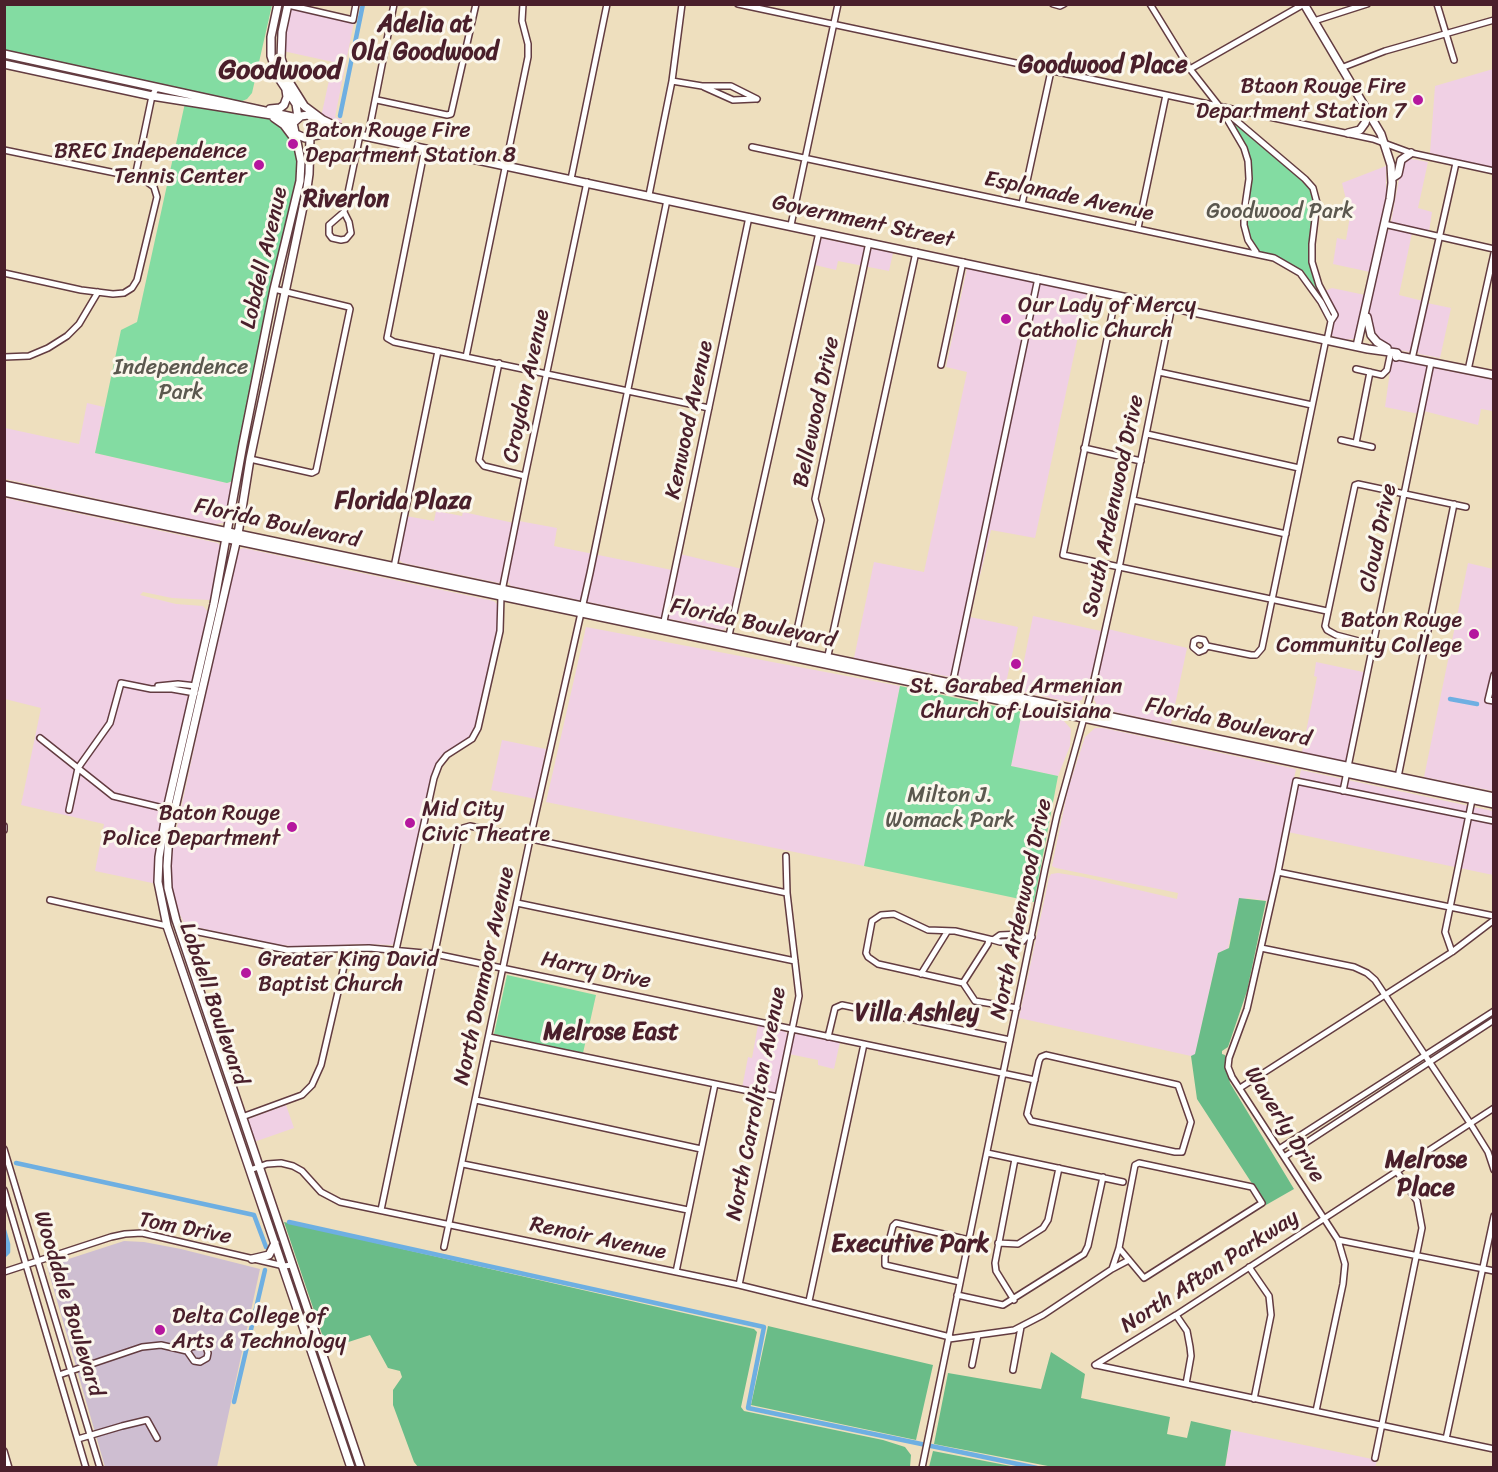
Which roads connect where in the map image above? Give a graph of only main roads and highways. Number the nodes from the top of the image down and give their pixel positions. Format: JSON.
{"nodes":[{"id":1,"x":278,"y":4,"type":"edge"},
{"id":2,"x":1304,"y":4,"type":"edge"},
{"id":3,"x":288,"y":5,"type":"edge"},
{"id":4,"x":274,"y":20,"type":"junction"},
{"id":5,"x":284,"y":22,"type":"junction"},
{"id":6,"x":4,"y":54,"type":"edge"},
{"id":7,"x":4,"y":64,"type":"edge"},
{"id":8,"x":283,"y":66,"type":"junction"},
{"id":9,"x":274,"y":69,"type":"junction"},
{"id":10,"x":285,"y":88,"type":"junction"},
{"id":11,"x":303,"y":105,"type":"junction"},
{"id":12,"x":262,"y":111,"type":"junction"},
{"id":13,"x":1368,"y":113,"type":"junction"},
{"id":14,"x":298,"y":117,"type":"junction"},
{"id":15,"x":314,"y":120,"type":"junction"},
{"id":16,"x":342,"y":129,"type":"junction"},
{"id":17,"x":294,"y":130,"type":"junction"},
{"id":18,"x":350,"y":133,"type":"junction"},
{"id":19,"x":1348,"y":133,"type":"road end"},
{"id":20,"x":321,"y":134,"type":"junction"},
{"id":21,"x":311,"y":137,"type":"junction"},
{"id":22,"x":298,"y":143,"type":"junction"},
{"id":23,"x":310,"y":146,"type":"junction"},
{"id":24,"x":1412,"y":153,"type":"road end"},
{"id":25,"x":1392,"y":178,"type":"junction"},
{"id":26,"x":1365,"y":312,"type":"junction"},
{"id":27,"x":1357,"y":346,"type":"junction"},
{"id":28,"x":1389,"y":354,"type":"junction"},
{"id":29,"x":1494,"y":375,"type":"edge"},
{"id":30,"x":249,"y":415,"type":"junction"},
{"id":31,"x":250,"y":459,"type":"junction"},
{"id":32,"x":4,"y":485,"type":"edge"},
{"id":33,"x":4,"y":492,"type":"edge"},
{"id":34,"x":37,"y":496,"type":"junction"},
{"id":35,"x":232,"y":537,"type":"junction"},
{"id":36,"x":340,"y":559,"type":"junction"},
{"id":37,"x":502,"y":593,"type":"junction"},
{"id":38,"x":568,"y":603,"type":"junction"},
{"id":39,"x":547,"y":606,"type":"junction"},
{"id":40,"x":582,"y":610,"type":"junction"},
{"id":41,"x":200,"y":660,"type":"junction"},
{"id":42,"x":193,"y":689,"type":"junction"},
{"id":43,"x":203,"y":690,"type":"junction"},
{"id":44,"x":196,"y":723,"type":"junction"},
{"id":45,"x":1348,"y":770,"type":"junction"},
{"id":46,"x":174,"y":778,"type":"junction"},
{"id":47,"x":1446,"y":791,"type":"junction"},
{"id":48,"x":1494,"y":797,"type":"edge"},
{"id":49,"x":1494,"y":804,"type":"edge"},
{"id":50,"x":167,"y":808,"type":"junction"},
{"id":51,"x":176,"y":810,"type":"junction"},
{"id":52,"x":167,"y":926,"type":"junction"},
{"id":53,"x":179,"y":928,"type":"junction"},
{"id":54,"x":207,"y":1013,"type":"junction"},
{"id":55,"x":198,"y":1017,"type":"junction"},
{"id":56,"x":275,"y":1243,"type":"junction"},
{"id":57,"x":252,"y":1259,"type":"road end"},
{"id":58,"x":302,"y":1321,"type":"junction"},
{"id":59,"x":319,"y":1342,"type":"junction"},
{"id":60,"x":325,"y":1361,"type":"junction"},
{"id":61,"x":316,"y":1365,"type":"junction"},
{"id":62,"x":339,"y":1431,"type":"junction"},
{"id":63,"x":356,"y":1451,"type":"junction"},
{"id":64,"x":351,"y":1467,"type":"edge"},
{"id":65,"x":361,"y":1467,"type":"edge"}],
"edges":[{"from":1,"to":4,"type":"main road"},
{"from":2,"to":13,"type":"main road"},
{"from":3,"to":5,"type":"main road"},
{"from":4,"to":5,"type":"main road"},
{"from":4,"to":9,"type":"main road"},
{"from":5,"to":8,"type":"main road"},
{"from":6,"to":12,"type":"main road"},
{"from":7,"to":12,"type":"main road"},
{"from":8,"to":9,"type":"main road"},
{"from":8,"to":11,"type":"main road"},
{"from":9,"to":10,"type":"main road"},
{"from":10,"to":12,"type":"main road"},
{"from":10,"to":14,"type":"main road"},
{"from":11,"to":15,"type":"main road"},
{"from":11,"to":16,"type":"main road"},
{"from":12,"to":14,"type":"main road"},
{"from":12,"to":17,"type":"main road"},
{"from":12,"to":22,"type":"main road"},
{"from":13,"to":19,"type":"main road"},
{"from":13,"to":25,"type":"main road"},
{"from":14,"to":15,"type":"main road"},
{"from":14,"to":17,"type":"main road"},
{"from":15,"to":16,"type":"main road","name":"Government Street"},
{"from":15,"to":21,"type":"main road"},
{"from":16,"to":18,"type":"main road","name":"Government Street"},
{"from":17,"to":21,"type":"main road"},
{"from":17,"to":22,"type":"main road","name":"Lobdell Avenue"},
{"from":18,"to":20,"type":"main road","name":"Government Street"},
{"from":18,"to":27,"type":"main road","name":"Government Street"},
{"from":20,"to":21,"type":"main road","name":"Government Street"},
{"from":20,"to":23,"type":"main road"},
{"from":21,"to":23,"type":"main road","name":"Lobdell Avenue"},
{"from":22,"to":30,"type":"main road","name":"Lobdell Avenue"},
{"from":23,"to":31,"type":"main road","name":"Lobdell Avenue"},
{"from":24,"to":25,"type":"main road"},
{"from":25,"to":26,"type":"main road"},
{"from":26,"to":27,"type":"main road"},
{"from":26,"to":28,"type":"main road"},
{"from":27,"to":28,"type":"main road","name":"Government Street"},
{"from":28,"to":29,"type":"main road","name":"Government Street"},
{"from":30,"to":31,"type":"main road"},
{"from":30,"to":35,"type":"main road","name":"Lobdell Avenue"},
{"from":31,"to":35,"type":"main road","name":"Lobdell Avenue"},
{"from":32,"to":34,"type":"main road","name":"Florida Boulevard"},
{"from":33,"to":34,"type":"main road","name":"Florida Boulevard"},
{"from":34,"to":35,"type":"main road","name":"Florida Boulevard"},
{"from":35,"to":36,"type":"main road","name":"Florida Boulevard"},
{"from":35,"to":41,"type":"main road","name":"Lobdell Boulevard"},
{"from":35,"to":43,"type":"main road","name":"Lobdell Boulevard"},
{"from":36,"to":37,"type":"main road","name":"Florida Boulevard"},
{"from":36,"to":37,"type":"main road","name":"Florida Boulevard"},
{"from":37,"to":38,"type":"main road","name":"Florida Boulevard"},
{"from":37,"to":39,"type":"main road","name":"Florida Boulevard"},
{"from":38,"to":39,"type":"main road"},
{"from":38,"to":40,"type":"main road","name":"Florida Boulevard"},
{"from":39,"to":40,"type":"main road","name":"Florida Boulevard"},
{"from":40,"to":45,"type":"main road","name":"Florida Boulevard"},
{"from":41,"to":42,"type":"main road","name":"Lobdell Boulevard"},
{"from":41,"to":43,"type":"main road"},
{"from":42,"to":44,"type":"main road"},
{"from":42,"to":46,"type":"main road","name":"Lobdell Boulevard"},
{"from":43,"to":44,"type":"main road","name":"Lobdell Boulevard"},
{"from":44,"to":51,"type":"main road","name":"Lobdell Boulevard"},
{"from":45,"to":47,"type":"main road","name":"Florida Boulevard"},
{"from":45,"to":47,"type":"main road","name":"Florida Boulevard"},
{"from":46,"to":50,"type":"main road","name":"Lobdell Boulevard"},
{"from":46,"to":51,"type":"main road"},
{"from":47,"to":48,"type":"main road","name":"Florida Boulevard"},
{"from":47,"to":49,"type":"main road","name":"Florida Boulevard"},
{"from":50,"to":51,"type":"main road"},
{"from":50,"to":52,"type":"main road","name":"Lobdell Boulevard"},
{"from":51,"to":53,"type":"main road","name":"Lobdell Boulevard"},
{"from":52,"to":53,"type":"main road"},
{"from":52,"to":55,"type":"main road","name":"Lobdell Boulevard"},
{"from":53,"to":54,"type":"main road","name":"Lobdell Boulevard"},
{"from":54,"to":55,"type":"main road"},
{"from":54,"to":59,"type":"main road","name":"Lobdell Boulevard"},
{"from":55,"to":56,"type":"main road","name":"Lobdell Boulevard"},
{"from":56,"to":57,"type":"main road"},
{"from":56,"to":58,"type":"main road","name":"Lobdell Boulevard"},
{"from":58,"to":59,"type":"main road"},
{"from":58,"to":61,"type":"main road","name":"Lobdell Boulevard"},
{"from":59,"to":60,"type":"main road","name":"Lobdell Boulevard"},
{"from":60,"to":61,"type":"main road"},
{"from":60,"to":63,"type":"main road","name":"Lobdell Boulevard"},
{"from":61,"to":62,"type":"main road","name":"Lobdell Boulevard"},
{"from":62,"to":63,"type":"main road"},
{"from":62,"to":64,"type":"main road","name":"Lobdell Boulevard"},
{"from":63,"to":65,"type":"main road","name":"Lobdell Boulevard"}]}
